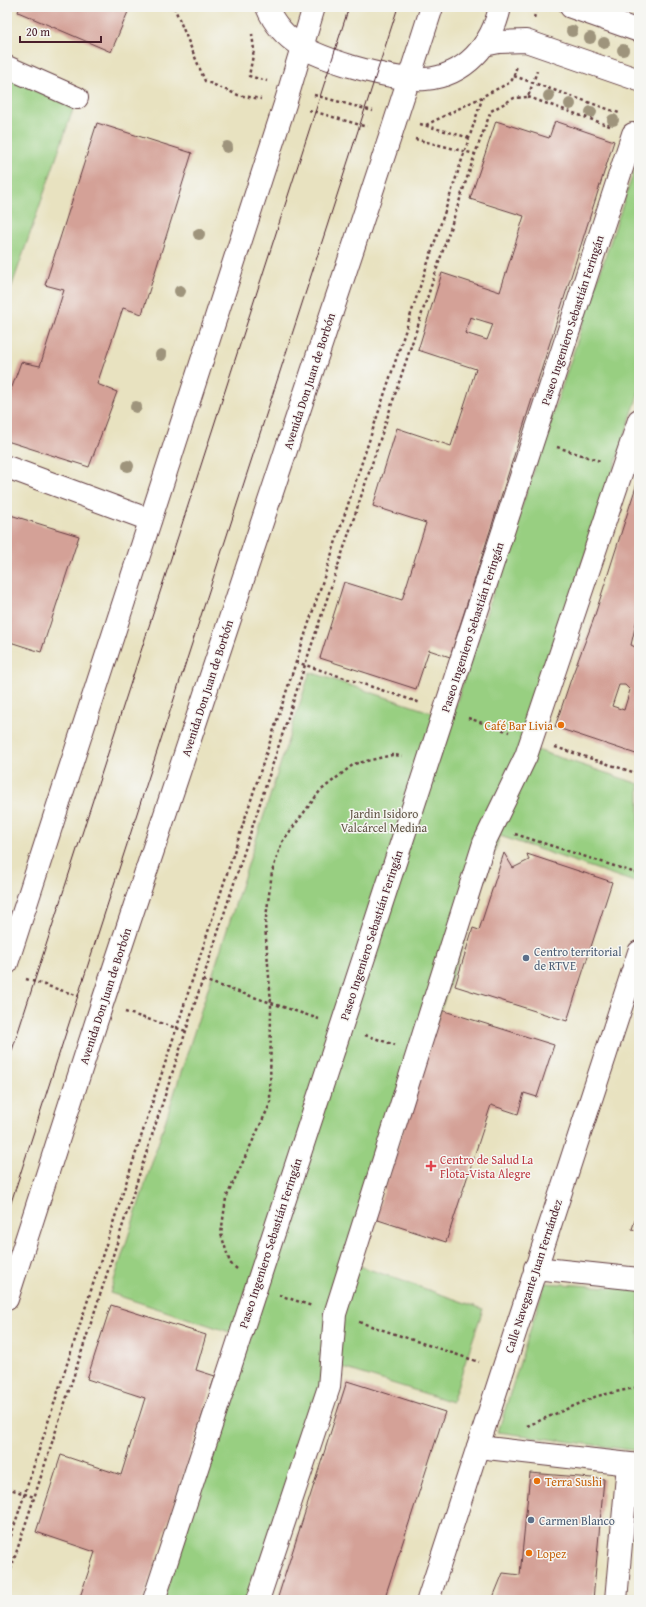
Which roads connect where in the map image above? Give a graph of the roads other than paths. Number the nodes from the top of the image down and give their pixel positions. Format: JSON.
{"nodes":[{"id":1,"x":267,"y":7,"type":"edge"},
{"id":2,"x":314,"y":7,"type":"edge"},
{"id":3,"x":432,"y":7,"type":"edge"},
{"id":4,"x":500,"y":7,"type":"edge"},
{"id":5,"x":571,"y":7,"type":"edge"},
{"id":6,"x":639,"y":31,"type":"edge"},
{"id":7,"x":484,"y":45,"type":"junction"},
{"id":8,"x":301,"y":47,"type":"junction"},
{"id":9,"x":7,"y":67,"type":"edge"},
{"id":10,"x":409,"y":78,"type":"junction"},
{"id":11,"x":639,"y":80,"type":"edge"},
{"id":12,"x":77,"y":98,"type":"dead end"},
{"id":13,"x":633,"y":134,"type":"road end"},
{"id":14,"x":639,"y":420,"type":"edge"},
{"id":15,"x":7,"y":467,"type":"edge"},
{"id":16,"x":150,"y":520,"type":"junction"},
{"id":17,"x":10,"y":939,"type":"edge"},
{"id":18,"x":639,"y":952,"type":"edge"},
{"id":19,"x":7,"y":963,"type":"edge"},
{"id":20,"x":535,"y":1268,"type":"junction"},
{"id":21,"x":639,"y":1279,"type":"edge"},
{"id":22,"x":7,"y":1299,"type":"edge"},
{"id":23,"x":478,"y":1447,"type":"junction"},
{"id":24,"x":633,"y":1464,"type":"edge"},
{"id":25,"x":154,"y":1600,"type":"edge"},
{"id":26,"x":258,"y":1600,"type":"edge"},
{"id":27,"x":428,"y":1600,"type":"edge"},
{"id":28,"x":616,"y":1600,"type":"edge"}],
"edges":[{"from":1,"to":8,"type":"street"},
{"from":2,"to":8,"type":"street"},
{"from":3,"to":10,"type":"street","name":"Avenida Don Juan de Borbón"},
{"from":4,"to":7,"type":"street"},
{"from":5,"to":6,"type":"street"},
{"from":7,"to":10,"type":"street"},
{"from":7,"to":11,"type":"street"},
{"from":8,"to":10,"type":"street"},
{"from":8,"to":16,"type":"street"},
{"from":9,"to":12,"type":"street"},
{"from":10,"to":22,"type":"street","name":"Avenida Don Juan de Borbón"},
{"from":13,"to":25,"type":"street","name":"Paseo Ingeniero Sebastián Feringán"},
{"from":14,"to":26,"type":"street"},
{"from":15,"to":16,"type":"street"},
{"from":16,"to":17,"type":"street"},
{"from":17,"to":19,"type":"street"},
{"from":18,"to":20,"type":"street","name":"Calle Navegante Juan Fernández"},
{"from":20,"to":21,"type":"street"},
{"from":20,"to":23,"type":"street","name":"Calle Navegante Juan Fernández"},
{"from":23,"to":24,"type":"street"},
{"from":23,"to":27,"type":"street","name":"Calle Navegante Juan Fernández"},
{"from":24,"to":28,"type":"street"}]}
